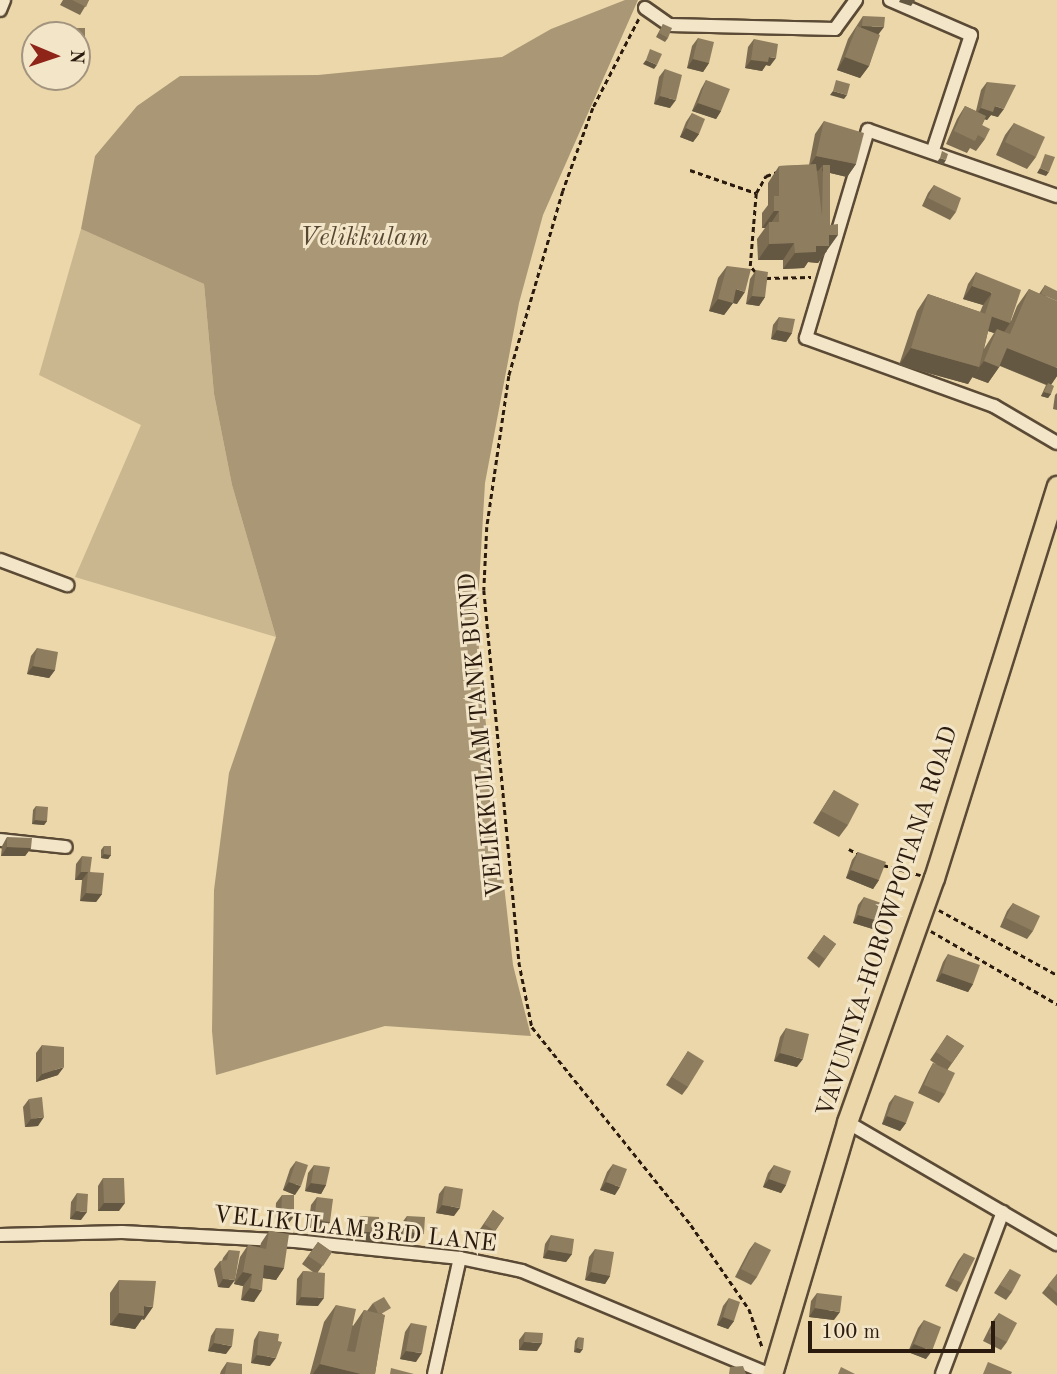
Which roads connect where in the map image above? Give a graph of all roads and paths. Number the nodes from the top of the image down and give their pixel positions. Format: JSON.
{"nodes":[{"id":1,"x":4,"y":0,"type":"edge"},
{"id":2,"x":856,"y":0,"type":"edge"},
{"id":3,"x":890,"y":0,"type":"edge"},
{"id":4,"x":645,"y":8,"type":"joint"},
{"id":5,"x":0,"y":10,"type":"edge"},
{"id":6,"x":933,"y":150,"type":"junction"},
{"id":7,"x":690,"y":170,"type":"dead end"},
{"id":8,"x":783,"y":171,"type":"edge"},
{"id":9,"x":756,"y":193,"type":"dead end"},
{"id":10,"x":1057,"y":196,"type":"edge"},
{"id":11,"x":815,"y":274,"type":"dead end"},
{"id":12,"x":1057,"y":443,"type":"edge"},
{"id":13,"x":1057,"y":486,"type":"edge"},
{"id":14,"x":0,"y":560,"type":"edge"},
{"id":15,"x":67,"y":585,"type":"dead end"},
{"id":16,"x":0,"y":840,"type":"edge"},
{"id":17,"x":66,"y":847,"type":"dead end"},
{"id":18,"x":849,"y":849,"type":"dead end"},
{"id":19,"x":859,"y":855,"type":"edge"},
{"id":20,"x":870,"y":862,"type":"edge"},
{"id":21,"x":934,"y":878,"type":"junction"},
{"id":22,"x":924,"y":902,"type":"junction"},
{"id":23,"x":915,"y":924,"type":"junction"},
{"id":24,"x":1057,"y":975,"type":"edge"},
{"id":25,"x":1057,"y":1004,"type":"edge"},
{"id":26,"x":847,"y":1122,"type":"junction"},
{"id":27,"x":1003,"y":1212,"type":"junction"},
{"id":28,"x":0,"y":1235,"type":"edge"},
{"id":29,"x":1057,"y":1244,"type":"edge"},
{"id":30,"x":460,"y":1258,"type":"junction"},
{"id":31,"x":769,"y":1370,"type":"edge"},
{"id":32,"x":434,"y":1374,"type":"edge"},
{"id":33,"x":942,"y":1374,"type":"edge"}],
"edges":[{"from":1,"to":5,"type":"street"},
{"from":2,"to":4,"type":"street"},
{"from":3,"to":6,"type":"street"},
{"from":4,"to":31,"type":"path","name":"VELIKKULAM TANK BUND"},
{"from":6,"to":10,"type":"street"},
{"from":6,"to":12,"type":"street"},
{"from":7,"to":9,"type":"path"},
{"from":8,"to":11,"type":"path"},
{"from":13,"to":21,"type":"highway","name":"VAVUNIYA-HOROWPOTANA ROAD"},
{"from":14,"to":15,"type":"street"},
{"from":16,"to":17,"type":"street"},
{"from":18,"to":19,"type":"path"},
{"from":20,"to":21,"type":"path"},
{"from":21,"to":22,"type":"highway","name":"VAVUNIYA-HOROWPOTANA ROAD"},
{"from":22,"to":23,"type":"highway","name":"VAVUNIYA-HOROWPOTANA ROAD"},
{"from":22,"to":24,"type":"path"},
{"from":23,"to":25,"type":"path"},
{"from":23,"to":26,"type":"highway","name":"VAVUNIYA-HOROWPOTANA ROAD"},
{"from":26,"to":27,"type":"street"},
{"from":26,"to":31,"type":"highway","name":"VAVUNIYA-HOROWPOTANA ROAD"},
{"from":27,"to":29,"type":"street"},
{"from":27,"to":33,"type":"street"},
{"from":28,"to":30,"type":"street","name":"VELIKULAM 3RD LANE"},
{"from":30,"to":31,"type":"street","name":"VELIKULAM 3RD LANE"},
{"from":30,"to":32,"type":"street"}]}
